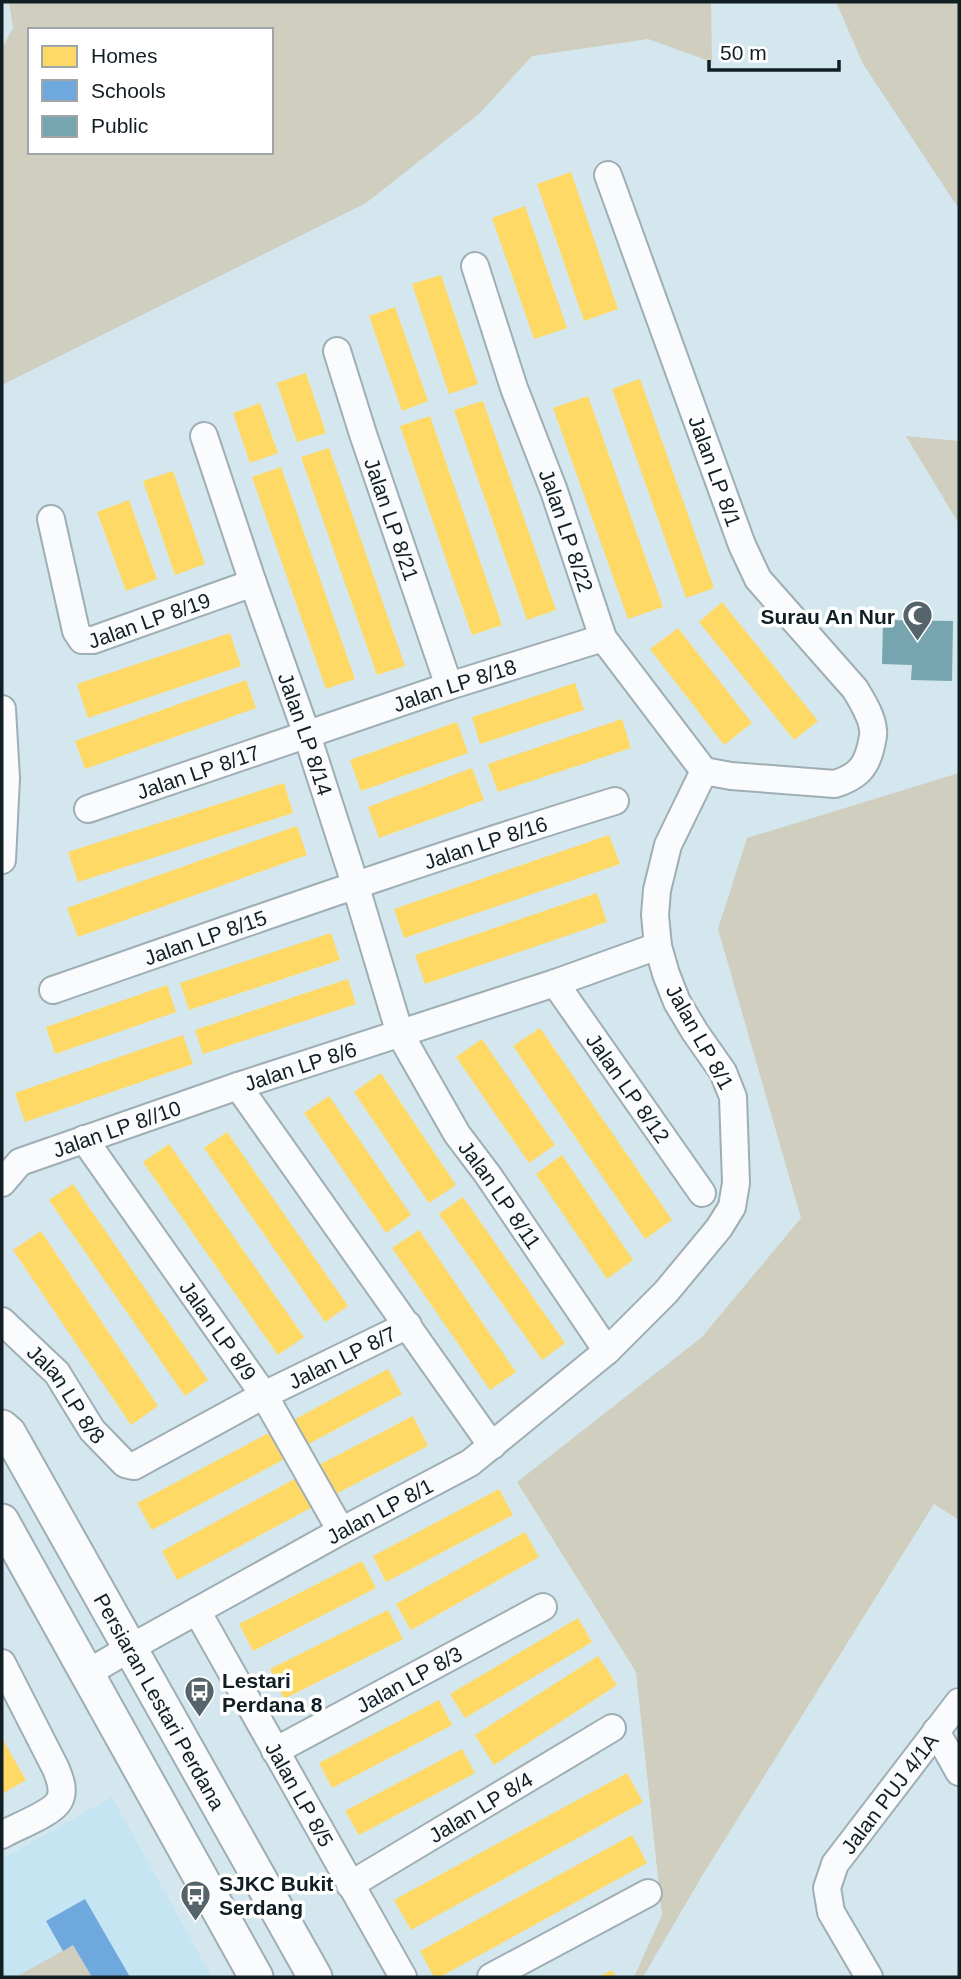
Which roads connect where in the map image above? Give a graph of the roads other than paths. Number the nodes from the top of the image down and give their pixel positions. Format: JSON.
{"nodes":[{"id":1,"x":608,"y":175,"type":"dead end"},
{"id":2,"x":475,"y":266,"type":"dead end"},
{"id":3,"x":337,"y":351,"type":"dead end"},
{"id":4,"x":205,"y":436,"type":"dead end"},
{"id":5,"x":51,"y":519,"type":"dead end"},
{"id":6,"x":253,"y":583,"type":"junction"},
{"id":7,"x":603,"y":638,"type":"junction"},
{"id":8,"x":449,"y":686,"type":"junction"},
{"id":9,"x":2,"y":709,"type":"edge"},
{"id":10,"x":307,"y":735,"type":"junction"},
{"id":11,"x":704,"y":771,"type":"junction"},
{"id":12,"x":615,"y":801,"type":"dead end"},
{"id":13,"x":88,"y":809,"type":"dead end"},
{"id":14,"x":2,"y":860,"type":"edge"},
{"id":15,"x":355,"y":884,"type":"junction"},
{"id":16,"x":658,"y":946,"type":"junction"},
{"id":17,"x":555,"y":983,"type":"junction"},
{"id":18,"x":53,"y":990,"type":"dead end"},
{"id":19,"x":400,"y":1034,"type":"junction"},
{"id":20,"x":238,"y":1086,"type":"junction"},
{"id":21,"x":84,"y":1139,"type":"junction"},
{"id":22,"x":2,"y":1183,"type":"edge"},
{"id":23,"x":702,"y":1193,"type":"dead end"},
{"id":24,"x":2,"y":1321,"type":"edge"},
{"id":25,"x":408,"y":1325,"type":"junction"},
{"id":26,"x":607,"y":1351,"type":"junction"},
{"id":27,"x":264,"y":1395,"type":"junction"},
{"id":28,"x":2,"y":1427,"type":"edge"},
{"id":29,"x":492,"y":1446,"type":"junction"},
{"id":30,"x":129,"y":1465,"type":"joint"},
{"id":31,"x":2,"y":1521,"type":"edge"},
{"id":32,"x":341,"y":1531,"type":"junction"},
{"id":33,"x":543,"y":1607,"type":"dead end"},
{"id":34,"x":197,"y":1611,"type":"junction"},
{"id":35,"x":130,"y":1648,"type":"junction"},
{"id":36,"x":2,"y":1664,"type":"edge"},
{"id":37,"x":86,"y":1674,"type":"junction"},
{"id":38,"x":959,"y":1702,"type":"edge"},
{"id":39,"x":612,"y":1728,"type":"dead end"},
{"id":40,"x":936,"y":1731,"type":"junction"},
{"id":41,"x":275,"y":1751,"type":"junction"},
{"id":42,"x":959,"y":1772,"type":"edge"},
{"id":43,"x":2,"y":1835,"type":"edge"},
{"id":44,"x":350,"y":1885,"type":"junction"},
{"id":45,"x":648,"y":1893,"type":"dead end"},
{"id":46,"x":256,"y":1977,"type":"edge"},
{"id":47,"x":315,"y":1977,"type":"edge"},
{"id":48,"x":403,"y":1977,"type":"edge"},
{"id":49,"x":491,"y":1977,"type":"edge"},
{"id":50,"x":869,"y":1977,"type":"edge"}],
"edges":[{"from":1,"to":11,"type":"street","name":"Jalan LP 8/1"},
{"from":2,"to":7,"type":"street","name":"Jalan LP 8/22"},
{"from":3,"to":8,"type":"street","name":"Jalan LP 8/21"},
{"from":4,"to":6,"type":"street","name":"Jalan LP 8/14"},
{"from":5,"to":6,"type":"street","name":"Jalan LP 8/19"},
{"from":6,"to":10,"type":"street","name":"Jalan LP 8/14"},
{"from":7,"to":8,"type":"street","name":"Jalan LP 8/18"},
{"from":7,"to":11,"type":"street","name":"Jalan LP 8/22"},
{"from":8,"to":10,"type":"street","name":"Jalan LP 8/18"},
{"from":9,"to":14,"type":"street"},
{"from":10,"to":13,"type":"street","name":"Jalan LP 8/17"},
{"from":10,"to":15,"type":"street","name":"Jalan LP 8/14"},
{"from":11,"to":16,"type":"street","name":"Jalan LP 8/1"},
{"from":12,"to":15,"type":"street","name":"Jalan LP 8/16"},
{"from":15,"to":18,"type":"street","name":"Jalan LP 8/15"},
{"from":15,"to":19,"type":"street","name":"Jalan LP 8/14"},
{"from":16,"to":17,"type":"street","name":"Jalan LP 8/6"},
{"from":16,"to":26,"type":"street","name":"Jalan LP 8/1"},
{"from":17,"to":19,"type":"street","name":"Jalan LP 8/6"},
{"from":17,"to":23,"type":"street","name":"Jalan LP 8/12"},
{"from":19,"to":20,"type":"street","name":"Jalan LP 8/6"},
{"from":19,"to":26,"type":"street","name":"Jalan LP 8/11"},
{"from":20,"to":21,"type":"street","name":"Jalan LP 8//10"},
{"from":20,"to":25,"type":"street","name":"Jalan LP 8/6"},
{"from":21,"to":22,"type":"street","name":"Jalan LP 8//10"},
{"from":21,"to":27,"type":"street","name":"Jalan LP 8/9"},
{"from":24,"to":30,"type":"street","name":"Jalan LP 8/8"},
{"from":25,"to":27,"type":"street","name":"Jalan LP 8/7"},
{"from":25,"to":29,"type":"street","name":"Jalan LP 8/6"},
{"from":26,"to":29,"type":"street","name":"Jalan LP 8/1"},
{"from":27,"to":30,"type":"street","name":"Jalan LP 8/7"},
{"from":27,"to":32,"type":"street","name":"Jalan LP 8/9"},
{"from":28,"to":35,"type":"main road","name":"Persiaran Lestari Perdana"},
{"from":29,"to":32,"type":"street","name":"Jalan LP 8/1"},
{"from":31,"to":37,"type":"main road"},
{"from":32,"to":34,"type":"street","name":"Jalan LP 8/1"},
{"from":33,"to":41,"type":"street","name":"Jalan LP 8/3"},
{"from":34,"to":35,"type":"street","name":"Jalan LP 8/1"},
{"from":34,"to":41,"type":"street","name":"Jalan LP 8/5"},
{"from":35,"to":37,"type":"street","name":"Jalan LP 8/1"},
{"from":35,"to":47,"type":"main road","name":"Persiaran Lestari Perdana"},
{"from":36,"to":43,"type":"street"},
{"from":37,"to":46,"type":"main road"},
{"from":38,"to":40,"type":"street","name":"Jalan PUJ 4/1A"},
{"from":39,"to":44,"type":"street","name":"Jalan LP 8/4"},
{"from":40,"to":42,"type":"street"},
{"from":40,"to":50,"type":"street","name":"Jalan PUJ 4/1A"},
{"from":41,"to":44,"type":"street","name":"Jalan LP 8/5"},
{"from":44,"to":48,"type":"street","name":"Jalan LP 8/5"},
{"from":45,"to":49,"type":"street"}]}
